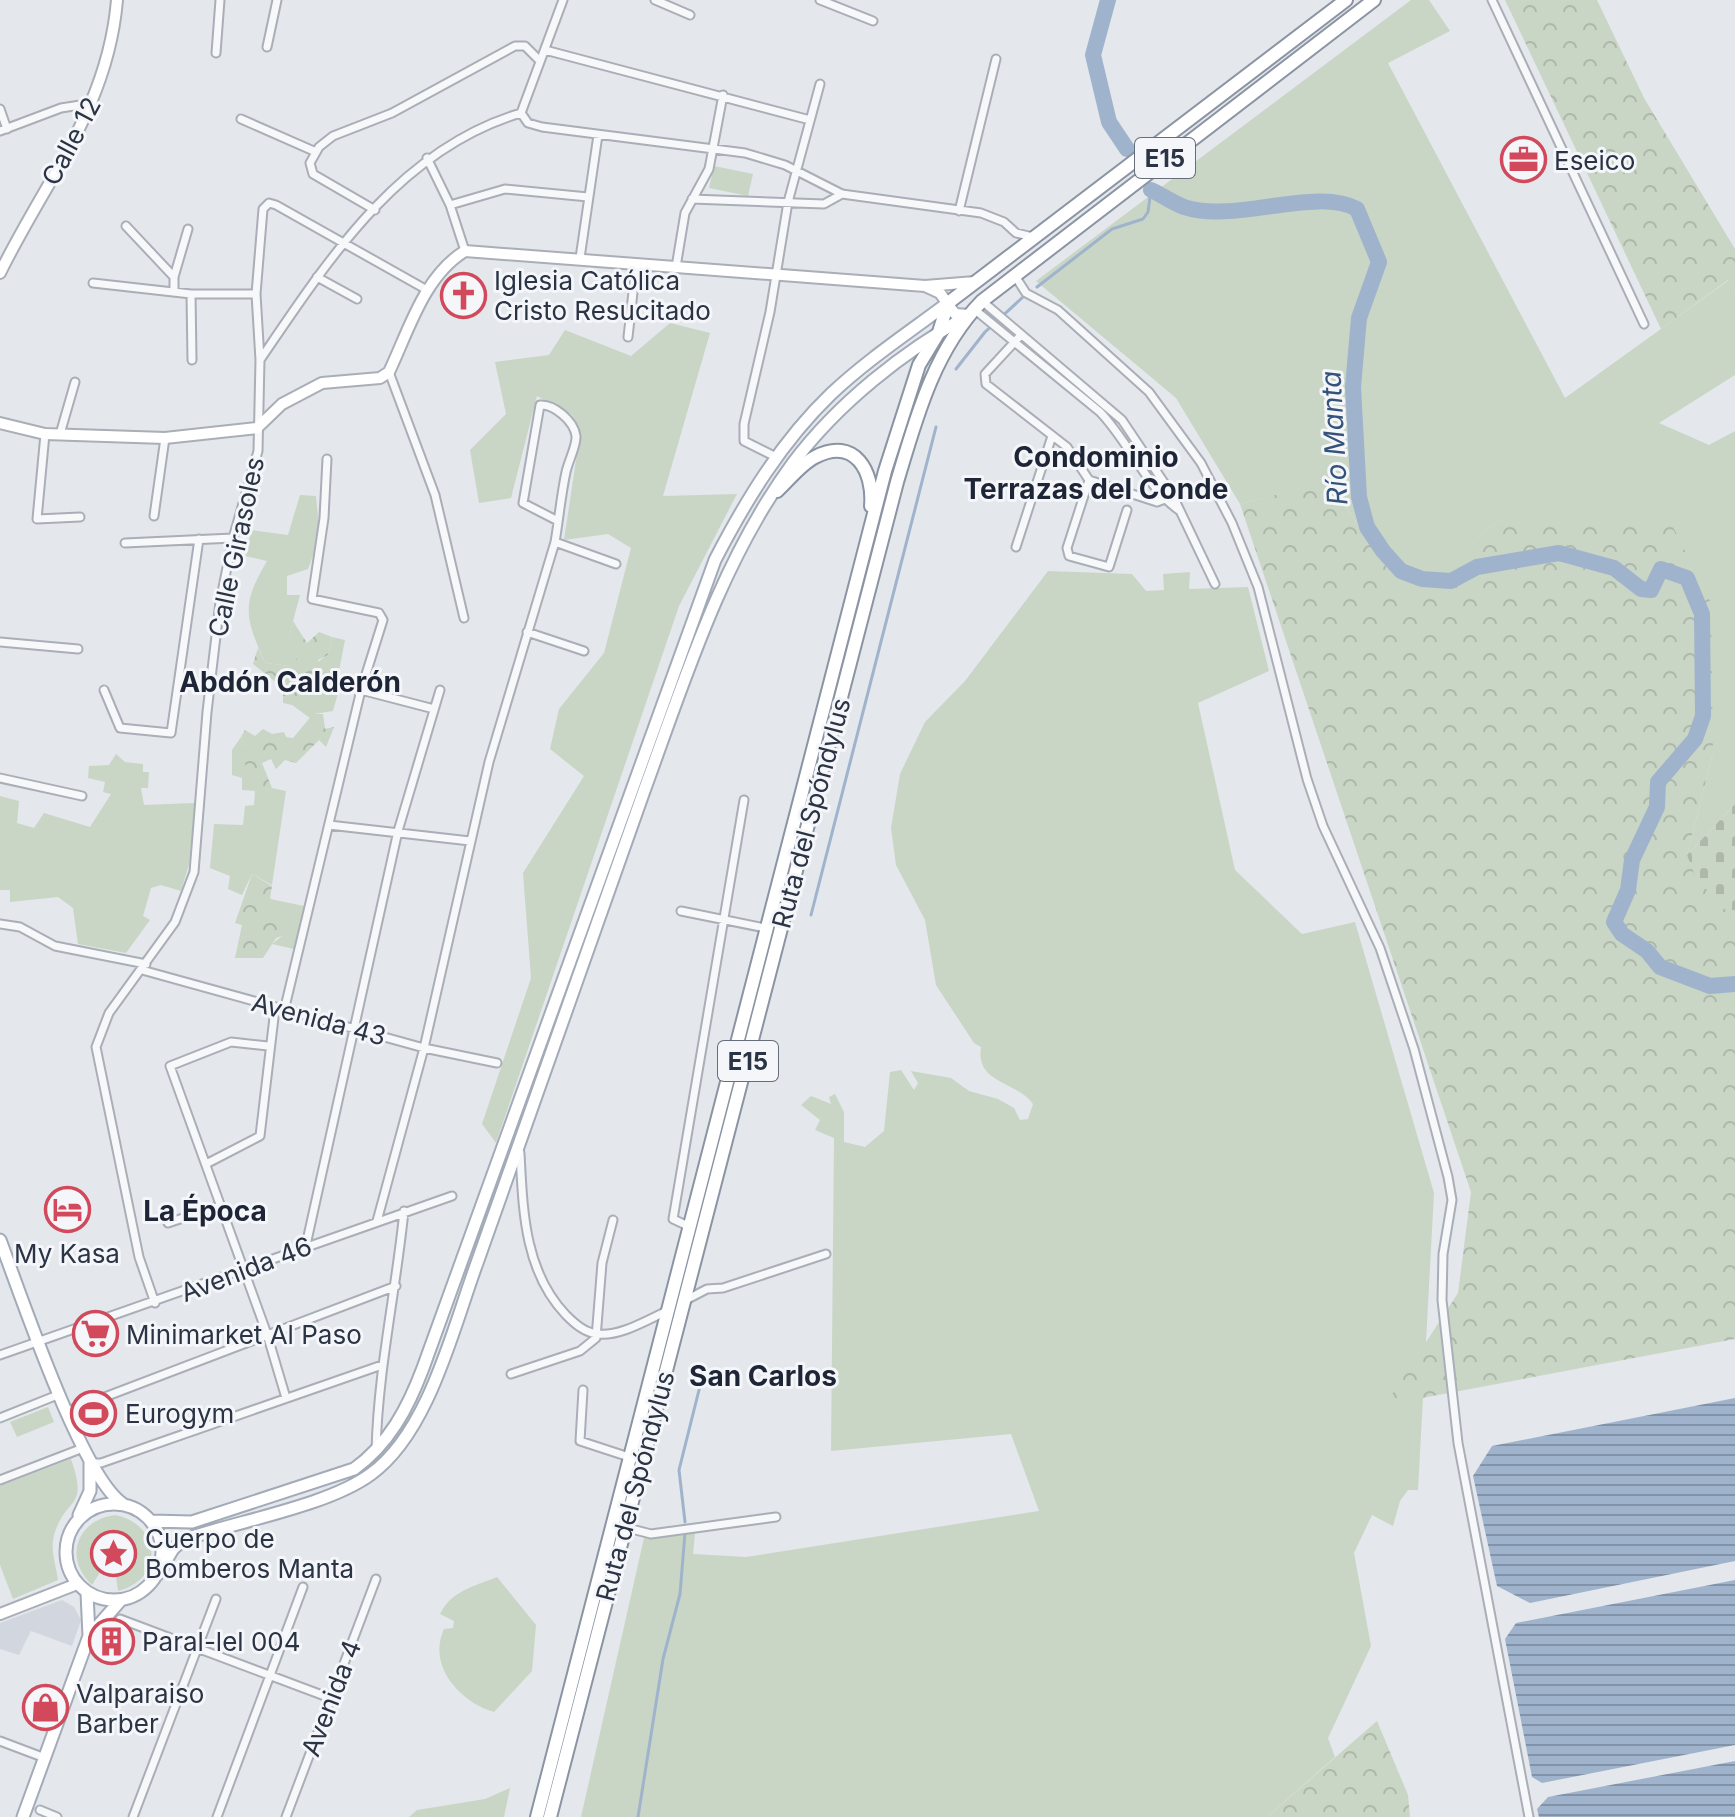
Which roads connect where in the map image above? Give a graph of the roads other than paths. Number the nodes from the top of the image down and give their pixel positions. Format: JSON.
{"nodes":[{"id":1,"x":117,"y":0,"type":"edge"},
{"id":2,"x":220,"y":0,"type":"edge"},
{"id":3,"x":277,"y":0,"type":"edge"},
{"id":4,"x":563,"y":0,"type":"edge"},
{"id":5,"x":655,"y":0,"type":"edge"},
{"id":6,"x":820,"y":0,"type":"edge"},
{"id":7,"x":1346,"y":0,"type":"edge"},
{"id":8,"x":1374,"y":0,"type":"edge"},
{"id":9,"x":1492,"y":0,"type":"edge"},
{"id":10,"x":690,"y":15,"type":"dead end"},
{"id":11,"x":873,"y":21,"type":"dead end"},
{"id":12,"x":267,"y":47,"type":"dead end"},
{"id":13,"x":545,"y":50,"type":"junction"},
{"id":14,"x":216,"y":53,"type":"dead end"},
{"id":15,"x":996,"y":59,"type":"dead end"},
{"id":16,"x":539,"y":60,"type":"junction"},
{"id":17,"x":820,"y":84,"type":"dead end"},
{"id":18,"x":723,"y":95,"type":"junction"},
{"id":19,"x":94,"y":103,"type":"junction"},
{"id":20,"x":0,"y":109,"type":"edge"},
{"id":21,"x":521,"y":113,"type":"junction"},
{"id":22,"x":241,"y":119,"type":"dead end"},
{"id":23,"x":810,"y":120,"type":"junction"},
{"id":24,"x":3,"y":130,"type":"edge"},
{"id":25,"x":598,"y":135,"type":"junction"},
{"id":26,"x":714,"y":147,"type":"junction"},
{"id":27,"x":316,"y":152,"type":"junction"},
{"id":28,"x":427,"y":158,"type":"junction"},
{"id":29,"x":796,"y":173,"type":"junction"},
{"id":30,"x":842,"y":194,"type":"junction"},
{"id":31,"x":588,"y":197,"type":"junction"},
{"id":32,"x":692,"y":199,"type":"junction"},
{"id":33,"x":788,"y":202,"type":"junction"},
{"id":34,"x":450,"y":205,"type":"junction"},
{"id":35,"x":375,"y":210,"type":"junction"},
{"id":36,"x":959,"y":211,"type":"junction"},
{"id":37,"x":126,"y":226,"type":"dead end"},
{"id":38,"x":188,"y":229,"type":"dead end"},
{"id":39,"x":1033,"y":237,"type":"junction"},
{"id":40,"x":342,"y":242,"type":"junction"},
{"id":41,"x":465,"y":251,"type":"junction"},
{"id":42,"x":580,"y":258,"type":"junction"},
{"id":43,"x":636,"y":265,"type":"junction"},
{"id":44,"x":676,"y":267,"type":"junction"},
{"id":45,"x":0,"y":273,"type":"edge"},
{"id":46,"x":774,"y":275,"type":"junction"},
{"id":47,"x":1015,"y":276,"type":"junction"},
{"id":48,"x":174,"y":277,"type":"junction"},
{"id":49,"x":317,"y":277,"type":"junction"},
{"id":50,"x":975,"y":282,"type":"junction"},
{"id":51,"x":93,"y":283,"type":"dead end"},
{"id":52,"x":925,"y":286,"type":"junction"},
{"id":53,"x":427,"y":290,"type":"junction"},
{"id":54,"x":174,"y":291,"type":"junction"},
{"id":55,"x":191,"y":294,"type":"junction"},
{"id":56,"x":256,"y":294,"type":"junction"},
{"id":57,"x":357,"y":299,"type":"dead end"},
{"id":58,"x":948,"y":303,"type":"junction"},
{"id":59,"x":975,"y":308,"type":"junction"},
{"id":60,"x":1644,"y":324,"type":"dead end"},
{"id":61,"x":939,"y":332,"type":"junction"},
{"id":62,"x":1021,"y":335,"type":"junction"},
{"id":63,"x":628,"y":337,"type":"dead end"},
{"id":64,"x":1014,"y":343,"type":"junction"},
{"id":65,"x":192,"y":360,"type":"dead end"},
{"id":66,"x":260,"y":360,"type":"junction"},
{"id":67,"x":1056,"y":365,"type":"junction"},
{"id":68,"x":389,"y":372,"type":"junction"},
{"id":69,"x":1050,"y":373,"type":"junction"},
{"id":70,"x":75,"y":382,"type":"dead end"},
{"id":71,"x":1088,"y":397,"type":"junction"},
{"id":72,"x":1122,"y":420,"type":"junction"},
{"id":73,"x":0,"y":423,"type":"edge"},
{"id":74,"x":1114,"y":426,"type":"junction"},
{"id":75,"x":257,"y":428,"type":"junction"},
{"id":76,"x":45,"y":434,"type":"junction"},
{"id":77,"x":60,"y":434,"type":"junction"},
{"id":78,"x":1052,"y":436,"type":"junction"},
{"id":79,"x":165,"y":438,"type":"junction"},
{"id":80,"x":776,"y":457,"type":"junction"},
{"id":81,"x":327,"y":459,"type":"dead end"},
{"id":82,"x":1089,"y":480,"type":"junction"},
{"id":83,"x":777,"y":491,"type":"junction"},
{"id":84,"x":1169,"y":498,"type":"junction"},
{"id":85,"x":1127,"y":510,"type":"dead end"},
{"id":86,"x":154,"y":516,"type":"dead end"},
{"id":87,"x":80,"y":517,"type":"dead end"},
{"id":88,"x":558,"y":521,"type":"junction"},
{"id":89,"x":233,"y":538,"type":"junction"},
{"id":90,"x":199,"y":539,"type":"junction"},
{"id":91,"x":868,"y":541,"type":"junction"},
{"id":92,"x":555,"y":542,"type":"junction"},
{"id":93,"x":125,"y":543,"type":"dead end"},
{"id":94,"x":1016,"y":547,"type":"dead end"},
{"id":95,"x":616,"y":564,"type":"dead end"},
{"id":96,"x":1215,"y":584,"type":"dead end"},
{"id":97,"x":464,"y":618,"type":"dead end"},
{"id":98,"x":527,"y":632,"type":"junction"},
{"id":99,"x":0,"y":642,"type":"edge"},
{"id":100,"x":78,"y":649,"type":"dead end"},
{"id":101,"x":584,"y":651,"type":"dead end"},
{"id":102,"x":104,"y":690,"type":"dead end"},
{"id":103,"x":361,"y":690,"type":"junction"},
{"id":104,"x":440,"y":690,"type":"dead end"},
{"id":105,"x":434,"y":709,"type":"junction"},
{"id":106,"x":0,"y":778,"type":"edge"},
{"id":107,"x":82,"y":796,"type":"dead end"},
{"id":108,"x":744,"y":800,"type":"dead end"},
{"id":109,"x":329,"y":825,"type":"junction"},
{"id":110,"x":398,"y":831,"type":"junction"},
{"id":111,"x":470,"y":841,"type":"junction"},
{"id":112,"x":681,"y":911,"type":"dead end"},
{"id":113,"x":724,"y":919,"type":"junction"},
{"id":114,"x":0,"y":924,"type":"edge"},
{"id":115,"x":765,"y":928,"type":"junction"},
{"id":116,"x":144,"y":967,"type":"junction"},
{"id":117,"x":275,"y":1009,"type":"junction"},
{"id":118,"x":284,"y":1011,"type":"junction"},
{"id":119,"x":355,"y":1029,"type":"junction"},
{"id":120,"x":268,"y":1046,"type":"junction"},
{"id":121,"x":424,"y":1048,"type":"junction"},
{"id":122,"x":497,"y":1063,"type":"dead end"},
{"id":123,"x":519,"y":1143,"type":"junction"},
{"id":124,"x":206,"y":1164,"type":"junction"},
{"id":125,"x":452,"y":1196,"type":"dead end"},
{"id":126,"x":219,"y":1206,"type":"junction"},
{"id":127,"x":404,"y":1211,"type":"junction"},
{"id":128,"x":613,"y":1220,"type":"dead end"},
{"id":129,"x":377,"y":1221,"type":"junction"},
{"id":130,"x":168,"y":1223,"type":"dead end"},
{"id":131,"x":688,"y":1226,"type":"junction"},
{"id":132,"x":0,"y":1240,"type":"edge"},
{"id":133,"x":306,"y":1245,"type":"junction"},
{"id":134,"x":826,"y":1254,"type":"dead end"},
{"id":135,"x":5,"y":1269,"type":"edge"},
{"id":136,"x":243,"y":1270,"type":"junction"},
{"id":137,"x":396,"y":1286,"type":"junction"},
{"id":138,"x":684,"y":1301,"type":"junction"},
{"id":139,"x":155,"y":1303,"type":"junction"},
{"id":140,"x":667,"y":1311,"type":"junction"},
{"id":141,"x":267,"y":1334,"type":"junction"},
{"id":142,"x":597,"y":1334,"type":"junction"},
{"id":143,"x":40,"y":1341,"type":"junction"},
{"id":144,"x":0,"y":1355,"type":"edge"},
{"id":145,"x":382,"y":1365,"type":"junction"},
{"id":146,"x":511,"y":1374,"type":"dead end"},
{"id":147,"x":583,"y":1390,"type":"dead end"},
{"id":148,"x":60,"y":1394,"type":"junction"},
{"id":149,"x":286,"y":1398,"type":"junction"},
{"id":150,"x":68,"y":1411,"type":"junction"},
{"id":151,"x":0,"y":1418,"type":"edge"},
{"id":152,"x":83,"y":1448,"type":"junction"},
{"id":153,"x":376,"y":1452,"type":"junction"},
{"id":154,"x":629,"y":1457,"type":"junction"},
{"id":155,"x":90,"y":1463,"type":"junction"},
{"id":156,"x":0,"y":1480,"type":"edge"},
{"id":157,"x":123,"y":1504,"type":"junction"},
{"id":158,"x":776,"y":1517,"type":"dead end"},
{"id":159,"x":78,"y":1520,"type":"junction"},
{"id":160,"x":151,"y":1521,"type":"junction"},
{"id":161,"x":624,"y":1527,"type":"junction"},
{"id":162,"x":158,"y":1574,"type":"junction"},
{"id":163,"x":376,"y":1579,"type":"dead end"},
{"id":164,"x":77,"y":1584,"type":"junction"},
{"id":165,"x":303,"y":1587,"type":"dead end"},
{"id":166,"x":87,"y":1593,"type":"junction"},
{"id":167,"x":216,"y":1599,"type":"dead end"},
{"id":168,"x":120,"y":1601,"type":"junction"},
{"id":169,"x":0,"y":1614,"type":"edge"},
{"id":170,"x":120,"y":1619,"type":"dead end"},
{"id":171,"x":89,"y":1636,"type":"junction"},
{"id":172,"x":197,"y":1647,"type":"junction"},
{"id":173,"x":270,"y":1676,"type":"junction"},
{"id":174,"x":330,"y":1698,"type":"junction"},
{"id":175,"x":0,"y":1741,"type":"edge"},
{"id":176,"x":45,"y":1758,"type":"junction"},
{"id":177,"x":40,"y":1810,"type":"dead end"},
{"id":178,"x":23,"y":1817,"type":"edge"},
{"id":179,"x":57,"y":1817,"type":"edge"},
{"id":180,"x":133,"y":1817,"type":"edge"},
{"id":181,"x":217,"y":1817,"type":"edge"},
{"id":182,"x":286,"y":1817,"type":"edge"},
{"id":183,"x":537,"y":1817,"type":"edge"},
{"id":184,"x":550,"y":1817,"type":"edge"},
{"id":185,"x":1529,"y":1817,"type":"edge"}],
"edges":[{"from":1,"to":19,"type":"street","name":"Calle 12"},
{"from":2,"to":14,"type":"street"},
{"from":3,"to":12,"type":"street"},
{"from":4,"to":13,"type":"street"},
{"from":5,"to":10,"type":"street"},
{"from":6,"to":11,"type":"street"},
{"from":7,"to":39,"type":"highway","number":"E15"},
{"from":8,"to":47,"type":"highway","name":"Ruta del Spóndylus","number":"E15"},
{"from":9,"to":60,"type":"street"},
{"from":13,"to":16,"type":"street"},
{"from":13,"to":18,"type":"street"},
{"from":15,"to":36,"type":"street"},
{"from":16,"to":21,"type":"street"},
{"from":16,"to":27,"type":"street"},
{"from":17,"to":23,"type":"street"},
{"from":18,"to":23,"type":"street"},
{"from":18,"to":26,"type":"street"},
{"from":19,"to":24,"type":"street"},
{"from":19,"to":45,"type":"street","name":"Calle 12"},
{"from":20,"to":24,"type":"street"},
{"from":21,"to":25,"type":"street"},
{"from":21,"to":28,"type":"street"},
{"from":22,"to":27,"type":"street"},
{"from":23,"to":29,"type":"street"},
{"from":25,"to":26,"type":"street"},
{"from":25,"to":31,"type":"street"},
{"from":26,"to":29,"type":"street"},
{"from":26,"to":32,"type":"street"},
{"from":27,"to":35,"type":"street"},
{"from":28,"to":34,"type":"street"},
{"from":28,"to":35,"type":"street"},
{"from":29,"to":30,"type":"street"},
{"from":29,"to":33,"type":"street"},
{"from":30,"to":33,"type":"street"},
{"from":30,"to":36,"type":"street"},
{"from":31,"to":34,"type":"street"},
{"from":31,"to":42,"type":"street"},
{"from":32,"to":33,"type":"street"},
{"from":32,"to":44,"type":"street"},
{"from":33,"to":46,"type":"street"},
{"from":34,"to":41,"type":"street"},
{"from":35,"to":40,"type":"street"},
{"from":36,"to":39,"type":"street"},
{"from":37,"to":48,"type":"street"},
{"from":38,"to":48,"type":"street"},
{"from":39,"to":50,"type":"highway","number":"E15"},
{"from":40,"to":49,"type":"street"},
{"from":40,"to":53,"type":"street"},
{"from":40,"to":56,"type":"street","name":"Calle Girasoles"},
{"from":41,"to":42,"type":"street"},
{"from":41,"to":53,"type":"street"},
{"from":42,"to":43,"type":"street"},
{"from":43,"to":44,"type":"street"},
{"from":43,"to":63,"type":"street"},
{"from":44,"to":46,"type":"street"},
{"from":46,"to":52,"type":"street"},
{"from":46,"to":80,"type":"street"},
{"from":47,"to":59,"type":"highway","name":"Ruta del Spóndylus","number":"E15"},
{"from":47,"to":185,"type":"street"},
{"from":48,"to":54,"type":"street"},
{"from":49,"to":57,"type":"street"},
{"from":49,"to":66,"type":"street"},
{"from":50,"to":52,"type":"street"},
{"from":50,"to":58,"type":"highway","number":"E15"},
{"from":51,"to":54,"type":"street"},
{"from":52,"to":58,"type":"street"},
{"from":53,"to":68,"type":"street"},
{"from":54,"to":55,"type":"street"},
{"from":55,"to":56,"type":"street"},
{"from":55,"to":65,"type":"street"},
{"from":56,"to":66,"type":"street","name":"Calle Girasoles"},
{"from":58,"to":59,"type":"street"},
{"from":58,"to":61,"type":"highway","name":"Ruta del Spóndylus","number":"E15"},
{"from":58,"to":80,"type":"main road"},
{"from":59,"to":61,"type":"main road"},
{"from":59,"to":62,"type":"street"},
{"from":59,"to":64,"type":"street"},
{"from":59,"to":138,"type":"highway","name":"Ruta del Spóndylus","number":"E15"},
{"from":61,"to":83,"type":"main road"},
{"from":61,"to":91,"type":"highway","name":"Ruta del Spóndylus","number":"E15"},
{"from":62,"to":64,"type":"street"},
{"from":62,"to":67,"type":"street"},
{"from":64,"to":69,"type":"street"},
{"from":64,"to":78,"type":"street"},
{"from":66,"to":75,"type":"street","name":"Calle Girasoles"},
{"from":67,"to":69,"type":"street"},
{"from":67,"to":71,"type":"street"},
{"from":68,"to":75,"type":"street"},
{"from":68,"to":97,"type":"street"},
{"from":69,"to":71,"type":"street"},
{"from":70,"to":77,"type":"street"},
{"from":71,"to":72,"type":"street"},
{"from":71,"to":74,"type":"street"},
{"from":72,"to":74,"type":"street"},
{"from":72,"to":84,"type":"street"},
{"from":73,"to":76,"type":"street"},
{"from":74,"to":84,"type":"street"},
{"from":75,"to":79,"type":"street"},
{"from":75,"to":89,"type":"street","name":"Calle Girasoles"},
{"from":76,"to":77,"type":"street"},
{"from":76,"to":87,"type":"street"},
{"from":77,"to":79,"type":"street"},
{"from":78,"to":82,"type":"street"},
{"from":78,"to":94,"type":"street"},
{"from":79,"to":86,"type":"street"},
{"from":80,"to":153,"type":"main road"},
{"from":81,"to":103,"type":"street"},
{"from":82,"to":84,"type":"street"},
{"from":82,"to":85,"type":"street"},
{"from":83,"to":91,"type":"highway"},
{"from":83,"to":123,"type":"main road"},
{"from":84,"to":96,"type":"street"},
{"from":88,"to":88,"type":"street"},
{"from":88,"to":92,"type":"street"},
{"from":89,"to":90,"type":"street"},
{"from":89,"to":116,"type":"street","name":"Calle Girasoles"},
{"from":90,"to":93,"type":"street"},
{"from":90,"to":102,"type":"street"},
{"from":91,"to":115,"type":"highway","name":"Ruta del Spóndylus","number":"E15"},
{"from":92,"to":95,"type":"street"},
{"from":92,"to":98,"type":"street"},
{"from":98,"to":101,"type":"street"},
{"from":98,"to":111,"type":"street"},
{"from":99,"to":100,"type":"street"},
{"from":103,"to":105,"type":"street"},
{"from":103,"to":109,"type":"street"},
{"from":104,"to":105,"type":"street"},
{"from":105,"to":110,"type":"street"},
{"from":106,"to":107,"type":"street"},
{"from":108,"to":113,"type":"street"},
{"from":109,"to":110,"type":"street"},
{"from":109,"to":118,"type":"street"},
{"from":110,"to":111,"type":"street"},
{"from":110,"to":119,"type":"street"},
{"from":111,"to":121,"type":"street"},
{"from":112,"to":113,"type":"street"},
{"from":113,"to":115,"type":"street"},
{"from":113,"to":131,"type":"street"},
{"from":114,"to":116,"type":"street","name":"Avenida 43"},
{"from":115,"to":131,"type":"highway","name":"Ruta del Spóndylus","number":"E15"},
{"from":116,"to":117,"type":"street","name":"Avenida 43"},
{"from":116,"to":139,"type":"street","name":"Calle Girasoles"},
{"from":117,"to":118,"type":"street","name":"Avenida 43"},
{"from":117,"to":120,"type":"street"},
{"from":118,"to":119,"type":"street","name":"Avenida 43"},
{"from":119,"to":121,"type":"street","name":"Avenida 43"},
{"from":119,"to":133,"type":"street"},
{"from":120,"to":124,"type":"street"},
{"from":120,"to":124,"type":"street"},
{"from":121,"to":122,"type":"street","name":"Avenida 43"},
{"from":121,"to":129,"type":"street"},
{"from":123,"to":142,"type":"street"},
{"from":123,"to":162,"type":"main road"},
{"from":124,"to":126,"type":"street"},
{"from":125,"to":127,"type":"street","name":"Avenida 46"},
{"from":126,"to":130,"type":"street"},
{"from":126,"to":136,"type":"street"},
{"from":127,"to":129,"type":"street","name":"Avenida 46"},
{"from":127,"to":137,"type":"street"},
{"from":128,"to":142,"type":"street"},
{"from":129,"to":133,"type":"street","name":"Avenida 46"},
{"from":131,"to":140,"type":"highway","name":"Ruta del Spóndylus","number":"E15"},
{"from":132,"to":135,"type":"main road"},
{"from":133,"to":136,"type":"street","name":"Avenida 46"},
{"from":134,"to":138,"type":"street"},
{"from":135,"to":143,"type":"main road"},
{"from":136,"to":139,"type":"street","name":"Avenida 46"},
{"from":136,"to":141,"type":"street"},
{"from":137,"to":141,"type":"street"},
{"from":137,"to":145,"type":"street"},
{"from":138,"to":161,"type":"highway","name":"Ruta del Spóndylus","number":"E15"},
{"from":139,"to":143,"type":"street","name":"Avenida 46"},
{"from":140,"to":142,"type":"street"},
{"from":140,"to":154,"type":"highway","name":"Ruta del Spóndylus","number":"E15"},
{"from":141,"to":149,"type":"street"},
{"from":141,"to":150,"type":"street"},
{"from":142,"to":146,"type":"street"},
{"from":143,"to":144,"type":"street","name":"Avenida 46"},
{"from":143,"to":148,"type":"main road"},
{"from":145,"to":149,"type":"street"},
{"from":145,"to":153,"type":"street"},
{"from":147,"to":154,"type":"street"},
{"from":148,"to":150,"type":"main road"},
{"from":148,"to":151,"type":"street"},
{"from":149,"to":155,"type":"street"},
{"from":150,"to":152,"type":"main road"},
{"from":152,"to":155,"type":"main road"},
{"from":152,"to":156,"type":"street"},
{"from":153,"to":160,"type":"main road"},
{"from":154,"to":183,"type":"highway","name":"Ruta del Spóndylus","number":"E15"},
{"from":155,"to":157,"type":"main road"},
{"from":155,"to":159,"type":"main road"},
{"from":157,"to":159,"type":"main road"},
{"from":157,"to":160,"type":"main road"},
{"from":158,"to":161,"type":"street"},
{"from":159,"to":164,"type":"main road"},
{"from":160,"to":162,"type":"main road"},
{"from":161,"to":184,"type":"highway","name":"Ruta del Spóndylus","number":"E15"},
{"from":162,"to":168,"type":"main road"},
{"from":163,"to":174,"type":"street","name":"Avenida 4"},
{"from":164,"to":166,"type":"main road"},
{"from":164,"to":169,"type":"street"},
{"from":165,"to":173,"type":"street"},
{"from":166,"to":168,"type":"main road"},
{"from":166,"to":171,"type":"main road"},
{"from":167,"to":172,"type":"street"},
{"from":168,"to":171,"type":"main road"},
{"from":170,"to":172,"type":"street"},
{"from":171,"to":176,"type":"main road"},
{"from":172,"to":173,"type":"street"},
{"from":172,"to":180,"type":"street"},
{"from":173,"to":174,"type":"street"},
{"from":173,"to":181,"type":"street"},
{"from":174,"to":182,"type":"street","name":"Avenida 4"},
{"from":175,"to":176,"type":"street"},
{"from":176,"to":178,"type":"main road"},
{"from":177,"to":179,"type":"street"}]}
